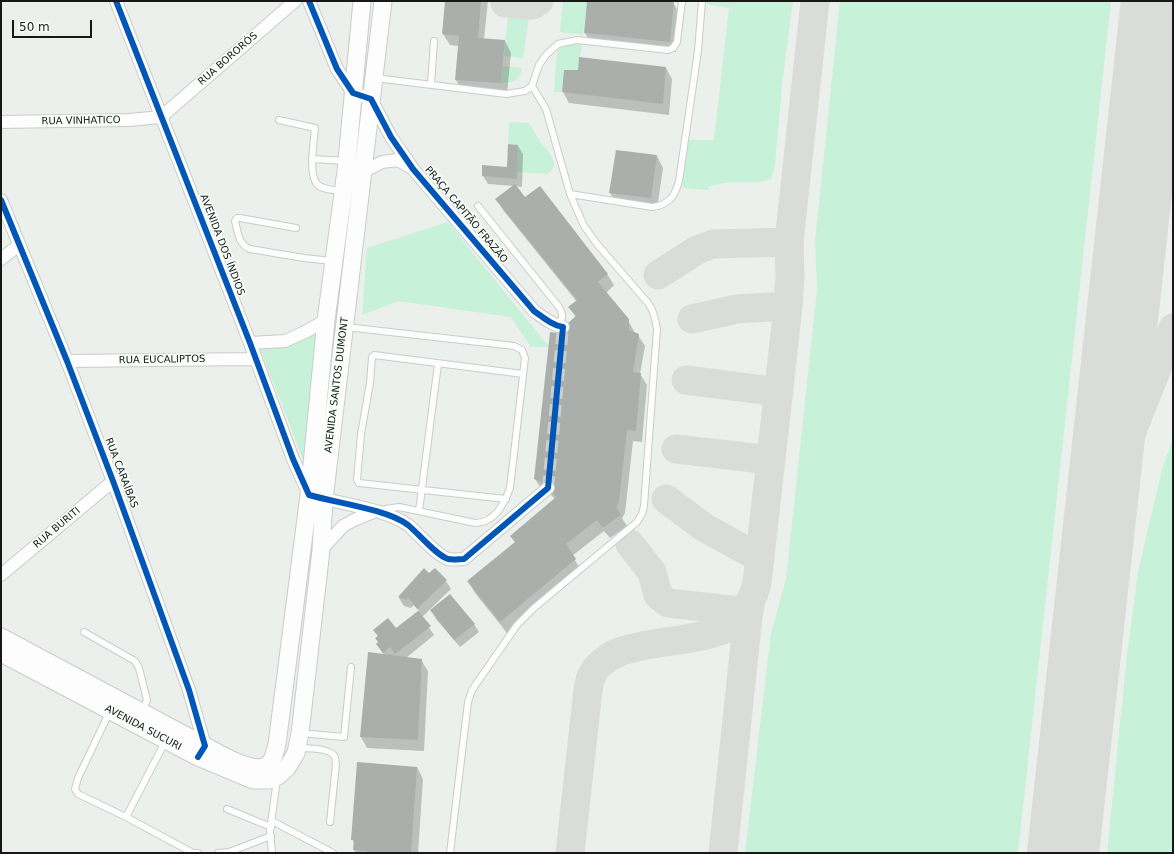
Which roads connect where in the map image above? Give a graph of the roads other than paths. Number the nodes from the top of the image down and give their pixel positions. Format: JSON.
{"nodes":[{"id":1,"x":116,"y":1,"type":"edge"},
{"id":2,"x":295,"y":1,"type":"edge"},
{"id":3,"x":309,"y":1,"type":"edge"},
{"id":4,"x":362,"y":1,"type":"edge"},
{"id":5,"x":383,"y":1,"type":"edge"},
{"id":6,"x":682,"y":1,"type":"edge"},
{"id":7,"x":702,"y":1,"type":"edge"},
{"id":8,"x":434,"y":41,"type":"dead end"},
{"id":9,"x":374,"y":78,"type":"junction"},
{"id":10,"x":431,"y":84,"type":"junction"},
{"id":11,"x":532,"y":86,"type":"junction"},
{"id":12,"x":353,"y":93,"type":"junction"},
{"id":13,"x":371,"y":99,"type":"junction"},
{"id":14,"x":161,"y":117,"type":"junction"},
{"id":15,"x":279,"y":120,"type":"dead end"},
{"id":16,"x":1,"y":122,"type":"edge"},
{"id":17,"x":313,"y":159,"type":"junction"},
{"id":18,"x":352,"y":168,"type":"junction"},
{"id":19,"x":413,"y":169,"type":"junction"},
{"id":20,"x":343,"y":192,"type":"junction"},
{"id":21,"x":570,"y":194,"type":"junction"},
{"id":22,"x":1,"y":200,"type":"edge"},
{"id":23,"x":478,"y":206,"type":"dead end"},
{"id":24,"x":296,"y":228,"type":"dead end"},
{"id":25,"x":19,"y":245,"type":"junction"},
{"id":26,"x":1,"y":259,"type":"edge"},
{"id":27,"x":334,"y":261,"type":"junction"},
{"id":28,"x":326,"y":320,"type":"junction"},
{"id":29,"x":344,"y":326,"type":"junction"},
{"id":30,"x":560,"y":327,"type":"joint"},
{"id":31,"x":250,"y":343,"type":"junction"},
{"id":32,"x":256,"y":359,"type":"junction"},
{"id":33,"x":67,"y":361,"type":"junction"},
{"id":34,"x":438,"y":364,"type":"junction"},
{"id":35,"x":523,"y":374,"type":"junction"},
{"id":36,"x":114,"y":481,"type":"junction"},
{"id":37,"x":548,"y":488,"type":"tunnel mouth"},
{"id":38,"x":422,"y":489,"type":"junction"},
{"id":39,"x":316,"y":497,"type":"junction"},
{"id":40,"x":506,"y":499,"type":"junction"},
{"id":41,"x":376,"y":511,"type":"junction"},
{"id":42,"x":419,"y":511,"type":"junction"},
{"id":43,"x":321,"y":550,"type":"junction"},
{"id":44,"x":1,"y":575,"type":"edge"},
{"id":45,"x":297,"y":592,"type":"junction"},
{"id":46,"x":316,"y":594,"type":"junction"},
{"id":47,"x":84,"y":632,"type":"dead end"},
{"id":48,"x":1,"y":637,"type":"edge"},
{"id":49,"x":1,"y":653,"type":"edge"},
{"id":50,"x":351,"y":667,"type":"dead end"},
{"id":51,"x":113,"y":705,"type":"junction"},
{"id":52,"x":141,"y":712,"type":"junction"},
{"id":53,"x":280,"y":712,"type":"junction"},
{"id":54,"x":302,"y":715,"type":"junction"},
{"id":55,"x":168,"y":734,"type":"junction"},
{"id":56,"x":298,"y":740,"type":"junction"},
{"id":57,"x":201,"y":752,"type":"junction"},
{"id":58,"x":278,"y":767,"type":"junction"},
{"id":59,"x":227,"y":808,"type":"dead end"},
{"id":60,"x":126,"y":817,"type":"junction"},
{"id":61,"x":330,"y":822,"type":"dead end"},
{"id":62,"x":271,"y":824,"type":"junction"},
{"id":63,"x":271,"y":836,"type":"junction"},
{"id":64,"x":192,"y":853,"type":"edge"},
{"id":65,"x":198,"y":853,"type":"edge"},
{"id":66,"x":218,"y":853,"type":"edge"},
{"id":67,"x":272,"y":853,"type":"edge"},
{"id":68,"x":333,"y":853,"type":"edge"},
{"id":69,"x":450,"y":853,"type":"edge"}],
"edges":[{"from":1,"to":14,"type":"street","name":"AVENIDA DOS ÍNDIOS"},
{"from":2,"to":14,"type":"street","name":"RUA BORORÓS"},
{"from":3,"to":12,"type":"street"},
{"from":4,"to":12,"type":"main road","name":"AVENIDA SANTOS DUMONT"},
{"from":5,"to":9,"type":"main road","name":"AVENIDA SANTOS DUMONT"},
{"from":6,"to":11,"type":"lane"},
{"from":7,"to":21,"type":"lane"},
{"from":8,"to":10,"type":"lane"},
{"from":9,"to":10,"type":"lane"},
{"from":9,"to":13,"type":"main road","name":"AVENIDA SANTOS DUMONT"},
{"from":10,"to":11,"type":"lane"},
{"from":11,"to":21,"type":"lane"},
{"from":12,"to":13,"type":"street"},
{"from":12,"to":18,"type":"main road","name":"AVENIDA SANTOS DUMONT"},
{"from":13,"to":18,"type":"main road","name":"AVENIDA SANTOS DUMONT"},
{"from":13,"to":19,"type":"street","name":"PRAÇA CAPITÃO FRAZÃO"},
{"from":14,"to":16,"type":"street","name":"RUA VINHATICO"},
{"from":14,"to":31,"type":"street","name":"AVENIDA DOS ÍNDIOS"},
{"from":15,"to":17,"type":"lane"},
{"from":17,"to":18,"type":"lane"},
{"from":17,"to":20,"type":"lane"},
{"from":18,"to":19,"type":"street","name":"PRAÇA CAPITÃO FRAZÃO"},
{"from":18,"to":20,"type":"main road","name":"AVENIDA SANTOS DUMONT"},
{"from":18,"to":29,"type":"main road","name":"AVENIDA SANTOS DUMONT"},
{"from":19,"to":30,"type":"street","name":"PRAÇA CAPITÃO FRAZÃO"},
{"from":20,"to":27,"type":"main road","name":"AVENIDA SANTOS DUMONT"},
{"from":21,"to":69,"type":"lane"},
{"from":22,"to":25,"type":"street","name":"RUA CARAÍBAS"},
{"from":23,"to":30,"type":"lane"},
{"from":24,"to":27,"type":"lane"},
{"from":25,"to":26,"type":"street"},
{"from":25,"to":33,"type":"street","name":"RUA CARAÍBAS"},
{"from":27,"to":28,"type":"main road","name":"AVENIDA SANTOS DUMONT"},
{"from":28,"to":31,"type":"street"},
{"from":28,"to":39,"type":"main road","name":"AVENIDA SANTOS DUMONT"},
{"from":29,"to":35,"type":"lane"},
{"from":29,"to":39,"type":"main road","name":"AVENIDA SANTOS DUMONT"},
{"from":31,"to":32,"type":"street","name":"AVENIDA DOS ÍNDIOS"},
{"from":32,"to":33,"type":"street","name":"RUA EUCALIPTOS"},
{"from":32,"to":39,"type":"street","name":"AVENIDA DOS ÍNDIOS"},
{"from":33,"to":36,"type":"street","name":"RUA CARAÍBAS"},
{"from":34,"to":35,"type":"lane"},
{"from":34,"to":38,"type":"lane"},
{"from":34,"to":38,"type":"lane"},
{"from":35,"to":40,"type":"lane"},
{"from":36,"to":44,"type":"street","name":"RUA BURITI"},
{"from":36,"to":57,"type":"street","name":"RUA CARAÍBAS"},
{"from":37,"to":41,"type":"street"},
{"from":38,"to":40,"type":"lane"},
{"from":38,"to":42,"type":"lane"},
{"from":39,"to":41,"type":"street"},
{"from":39,"to":43,"type":"main road","name":"AVENIDA SANTOS DUMONT"},
{"from":39,"to":45,"type":"main road","name":"AVENIDA SANTOS DUMONT"},
{"from":40,"to":42,"type":"lane"},
{"from":41,"to":42,"type":"lane"},
{"from":41,"to":43,"type":"street"},
{"from":43,"to":46,"type":"main road","name":"AVENIDA SANTOS DUMONT"},
{"from":45,"to":46,"type":"main road"},
{"from":45,"to":53,"type":"main road","name":"AVENIDA SANTOS DUMONT"},
{"from":46,"to":54,"type":"main road","name":"AVENIDA SANTOS DUMONT"},
{"from":47,"to":52,"type":"lane"},
{"from":48,"to":51,"type":"main road","name":"AVENIDA SUCURI"},
{"from":49,"to":51,"type":"main road","name":"AVENIDA SUCURI"},
{"from":50,"to":56,"type":"lane"},
{"from":51,"to":52,"type":"main road","name":"AVENIDA SUCURI"},
{"from":51,"to":55,"type":"main road","name":"AVENIDA SUCURI"},
{"from":51,"to":60,"type":"lane"},
{"from":52,"to":55,"type":"main road","name":"AVENIDA SUCURI"},
{"from":53,"to":54,"type":"main road"},
{"from":53,"to":58,"type":"main road","name":"AVENIDA SANTOS DUMONT"},
{"from":54,"to":56,"type":"main road","name":"AVENIDA SANTOS DUMONT"},
{"from":55,"to":57,"type":"main road","name":"AVENIDA SUCURI"},
{"from":55,"to":60,"type":"lane"},
{"from":56,"to":58,"type":"main road","name":"AVENIDA SANTOS DUMONT"},
{"from":56,"to":61,"type":"lane"},
{"from":57,"to":58,"type":"main road","name":"AVENIDA SUCURI"},
{"from":58,"to":62,"type":"lane"},
{"from":59,"to":62,"type":"lane"},
{"from":60,"to":64,"type":"lane"},
{"from":62,"to":63,"type":"lane"},
{"from":62,"to":68,"type":"lane"},
{"from":63,"to":66,"type":"lane"},
{"from":63,"to":67,"type":"lane"},
{"from":64,"to":65,"type":"lane"}]}
